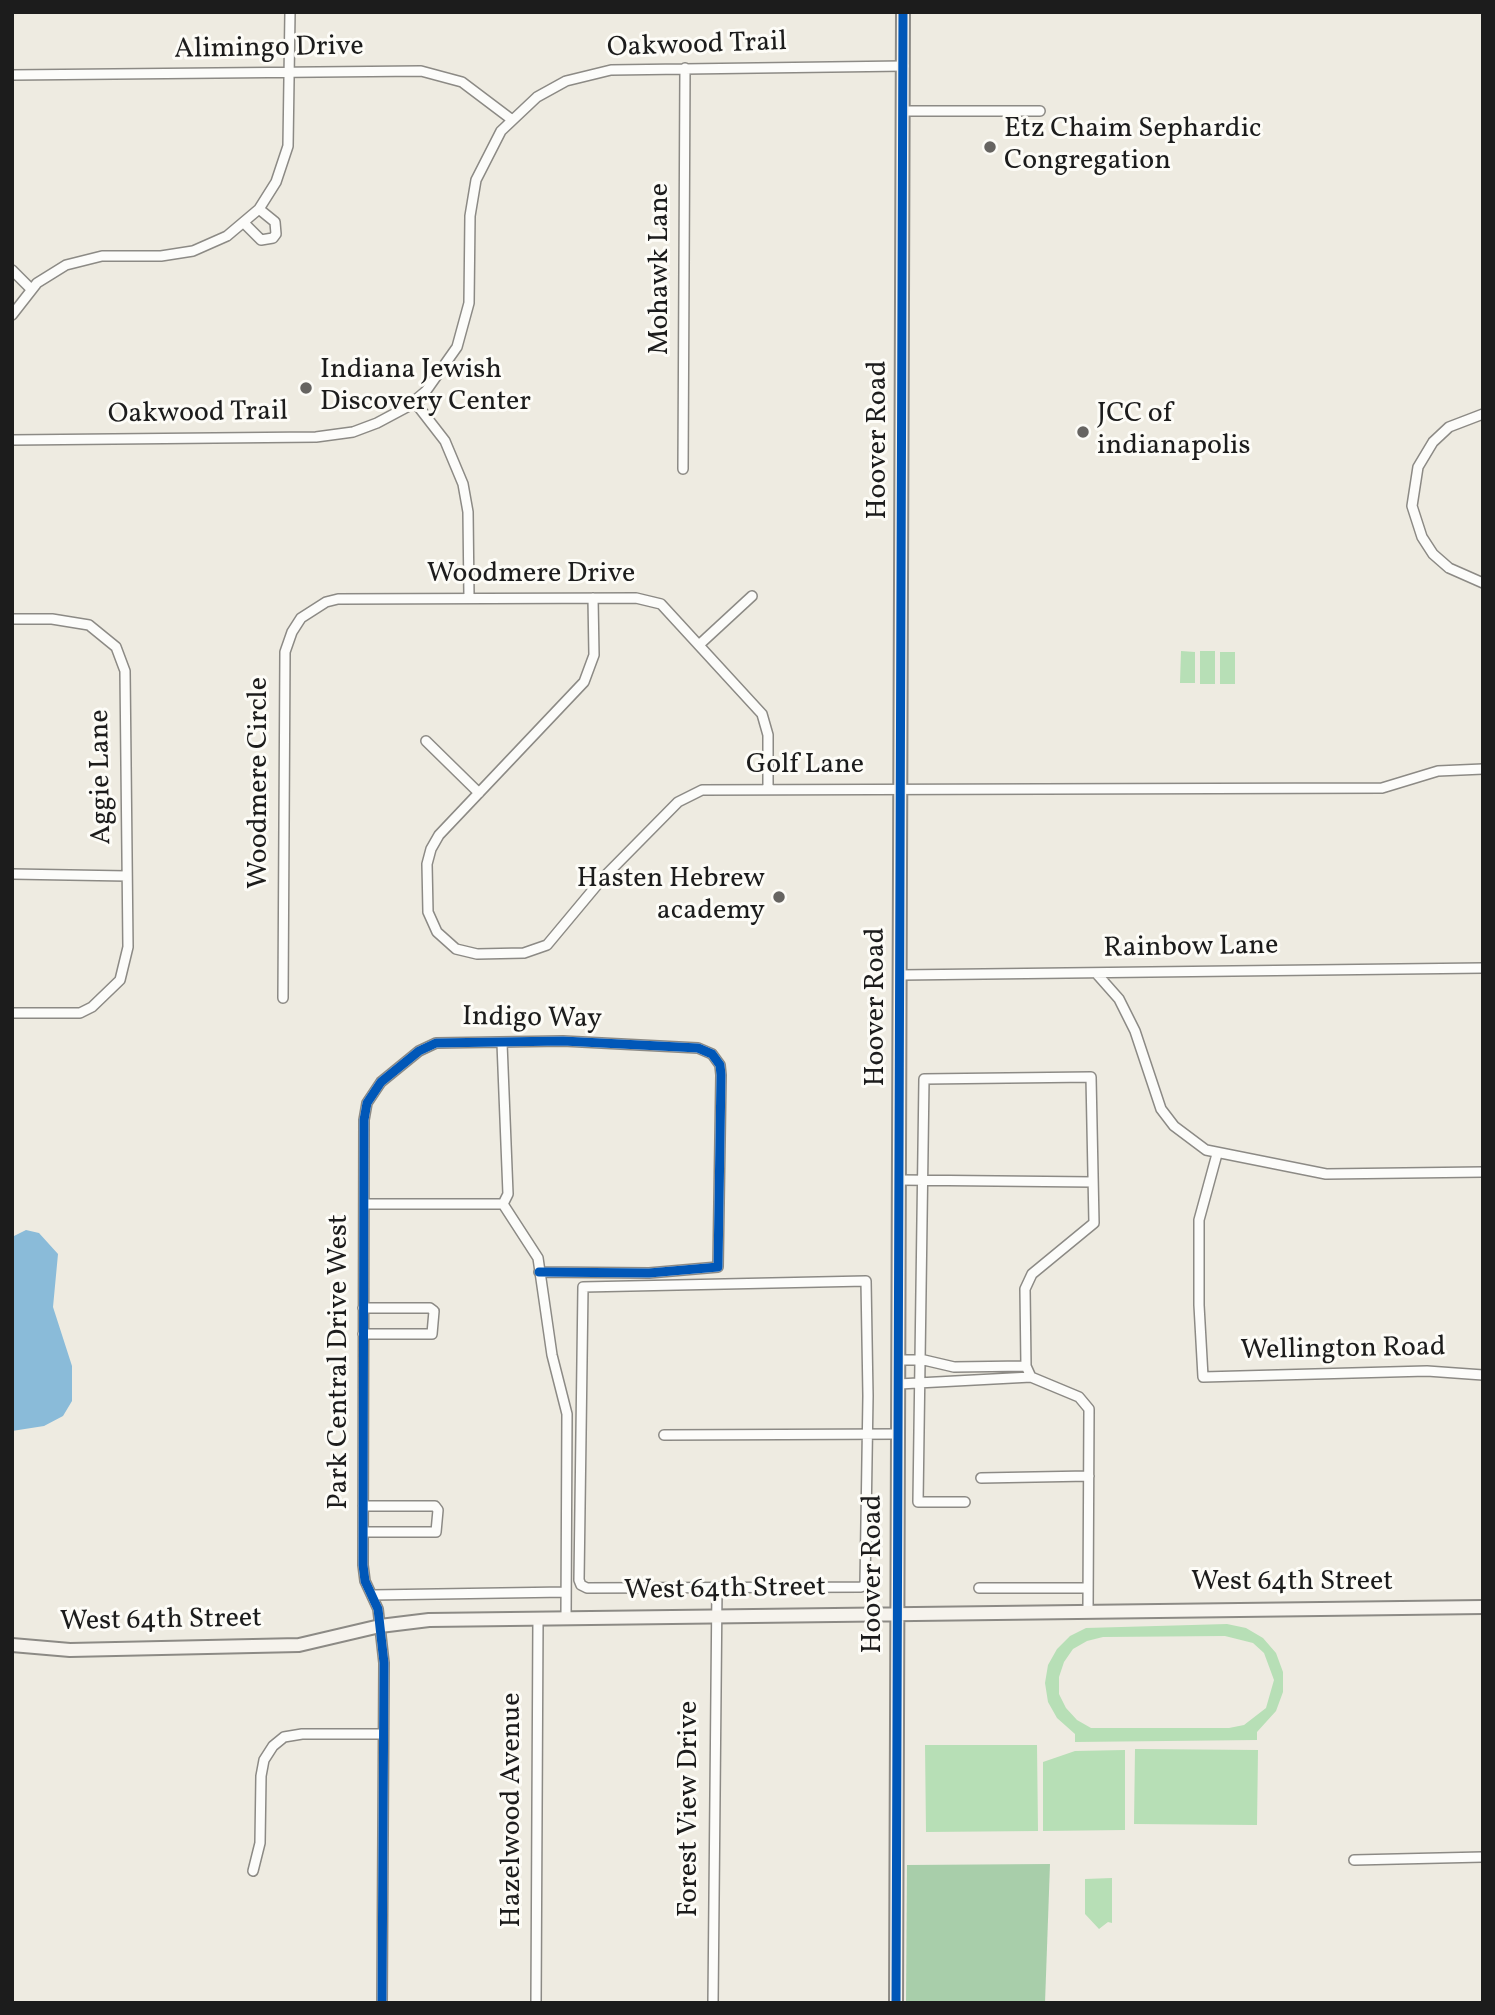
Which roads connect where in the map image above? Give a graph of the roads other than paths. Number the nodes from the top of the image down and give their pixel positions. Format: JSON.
{"nodes":[{"id":1,"x":290,"y":12,"type":"edge"},
{"id":2,"x":903,"y":12,"type":"edge"},
{"id":3,"x":904,"y":66,"type":"junction"},
{"id":4,"x":685,"y":68,"type":"junction"},
{"id":5,"x":290,"y":73,"type":"junction"},
{"id":6,"x":12,"y":75,"type":"edge"},
{"id":7,"x":904,"y":111,"type":"junction"},
{"id":8,"x":1040,"y":111,"type":"dead end"},
{"id":9,"x":512,"y":118,"type":"junction"},
{"id":10,"x":258,"y":209,"type":"junction"},
{"id":11,"x":244,"y":223,"type":"junction"},
{"id":12,"x":12,"y":270,"type":"edge"},
{"id":13,"x":31,"y":289,"type":"junction"},
{"id":14,"x":12,"y":315,"type":"edge"},
{"id":15,"x":414,"y":401,"type":"junction"},
{"id":16,"x":1483,"y":414,"type":"edge"},
{"id":17,"x":12,"y":440,"type":"edge"},
{"id":18,"x":683,"y":469,"type":"dead end"},
{"id":19,"x":1483,"y":583,"type":"edge"},
{"id":20,"x":752,"y":596,"type":"dead end"},
{"id":21,"x":469,"y":597,"type":"junction"},
{"id":22,"x":593,"y":598,"type":"junction"},
{"id":23,"x":342,"y":599,"type":"joint"},
{"id":24,"x":12,"y":619,"type":"edge"},
{"id":25,"x":700,"y":644,"type":"junction"},
{"id":26,"x":426,"y":741,"type":"dead end"},
{"id":27,"x":1483,"y":769,"type":"edge"},
{"id":28,"x":768,"y":789,"type":"junction"},
{"id":29,"x":901,"y":790,"type":"junction"},
{"id":30,"x":479,"y":793,"type":"junction"},
{"id":31,"x":12,"y":874,"type":"edge"},
{"id":32,"x":127,"y":876,"type":"junction"},
{"id":33,"x":1483,"y":968,"type":"edge"},
{"id":34,"x":1096,"y":973,"type":"junction"},
{"id":35,"x":901,"y":975,"type":"junction"},
{"id":36,"x":283,"y":998,"type":"dead end"},
{"id":37,"x":12,"y":1013,"type":"edge"},
{"id":38,"x":502,"y":1043,"type":"junction"},
{"id":39,"x":370,"y":1095,"type":"joint"},
{"id":40,"x":1217,"y":1154,"type":"junction"},
{"id":41,"x":1483,"y":1172,"type":"edge"},
{"id":42,"x":900,"y":1180,"type":"junction"},
{"id":43,"x":920,"y":1180,"type":"junction"},
{"id":44,"x":1093,"y":1182,"type":"junction"},
{"id":45,"x":364,"y":1204,"type":"junction"},
{"id":46,"x":503,"y":1204,"type":"junction"},
{"id":47,"x":539,"y":1272,"type":"junction"},
{"id":48,"x":363,"y":1308,"type":"junction"},
{"id":49,"x":363,"y":1334,"type":"junction"},
{"id":50,"x":899,"y":1360,"type":"junction"},
{"id":51,"x":919,"y":1360,"type":"junction"},
{"id":52,"x":1026,"y":1366,"type":"junction"},
{"id":53,"x":1483,"y":1375,"type":"edge"},
{"id":54,"x":1031,"y":1377,"type":"junction"},
{"id":55,"x":918,"y":1383,"type":"junction"},
{"id":56,"x":899,"y":1384,"type":"junction"},
{"id":57,"x":899,"y":1434,"type":"junction"},
{"id":58,"x":664,"y":1435,"type":"dead end"},
{"id":59,"x":868,"y":1435,"type":"junction"},
{"id":60,"x":1089,"y":1476,"type":"junction"},
{"id":61,"x":981,"y":1478,"type":"dead end"},
{"id":62,"x":965,"y":1502,"type":"dead end"},
{"id":63,"x":363,"y":1506,"type":"junction"},
{"id":64,"x":363,"y":1532,"type":"junction"},
{"id":65,"x":717,"y":1587,"type":"junction"},
{"id":66,"x":979,"y":1588,"type":"dead end"},
{"id":67,"x":1088,"y":1588,"type":"junction"},
{"id":68,"x":566,"y":1592,"type":"junction"},
{"id":69,"x":373,"y":1595,"type":"junction"},
{"id":70,"x":1483,"y":1607,"type":"edge"},
{"id":71,"x":1088,"y":1611,"type":"junction"},
{"id":72,"x":897,"y":1613,"type":"junction"},
{"id":73,"x":716,"y":1616,"type":"junction"},
{"id":74,"x":538,"y":1618,"type":"junction"},
{"id":75,"x":566,"y":1618,"type":"junction"},
{"id":76,"x":380,"y":1626,"type":"junction"},
{"id":77,"x":12,"y":1645,"type":"edge"},
{"id":78,"x":383,"y":1734,"type":"junction"},
{"id":79,"x":1483,"y":1857,"type":"edge"},
{"id":80,"x":1354,"y":1860,"type":"dead end"},
{"id":81,"x":253,"y":1871,"type":"dead end"},
{"id":82,"x":382,"y":2003,"type":"edge"},
{"id":83,"x":536,"y":2003,"type":"edge"},
{"id":84,"x":713,"y":2003,"type":"edge"},
{"id":85,"x":896,"y":2003,"type":"edge"}],
"edges":[{"from":1,"to":5,"type":"street"},
{"from":2,"to":3,"type":"street","name":"Hoover Road"},
{"from":3,"to":4,"type":"street","name":"Oakwood Trail"},
{"from":3,"to":7,"type":"street","name":"Hoover Road"},
{"from":4,"to":9,"type":"street","name":"Oakwood Trail"},
{"from":4,"to":18,"type":"street","name":"Mohawk Lane"},
{"from":5,"to":6,"type":"street","name":"Alimingo Drive"},
{"from":5,"to":9,"type":"street","name":"Alimingo Drive"},
{"from":5,"to":10,"type":"street"},
{"from":7,"to":8,"type":"street"},
{"from":7,"to":29,"type":"street","name":"Hoover Road"},
{"from":9,"to":15,"type":"street","name":"Oakwood Trail"},
{"from":10,"to":11,"type":"street"},
{"from":10,"to":11,"type":"street"},
{"from":11,"to":13,"type":"street"},
{"from":12,"to":13,"type":"street"},
{"from":13,"to":14,"type":"street"},
{"from":15,"to":17,"type":"street","name":"Oakwood Trail"},
{"from":15,"to":21,"type":"street"},
{"from":16,"to":19,"type":"street"},
{"from":20,"to":25,"type":"street"},
{"from":21,"to":22,"type":"street","name":"Woodmere Drive"},
{"from":21,"to":23,"type":"street","name":"Woodmere Drive"},
{"from":22,"to":25,"type":"street","name":"Woodmere Drive"},
{"from":22,"to":30,"type":"street"},
{"from":23,"to":36,"type":"street","name":"Woodmere Circle"},
{"from":24,"to":32,"type":"street","name":"Aggie Lane"},
{"from":25,"to":28,"type":"street","name":"Woodmere Drive"},
{"from":26,"to":30,"type":"street"},
{"from":27,"to":29,"type":"street","name":"Golf Lane"},
{"from":28,"to":29,"type":"street","name":"Golf Lane"},
{"from":28,"to":30,"type":"street","name":"Golf Lane"},
{"from":29,"to":35,"type":"street","name":"Hoover Road"},
{"from":31,"to":32,"type":"street"},
{"from":32,"to":37,"type":"street","name":"Aggie Lane"},
{"from":33,"to":34,"type":"street","name":"Rainbow Lane"},
{"from":34,"to":35,"type":"street","name":"Rainbow Lane"},
{"from":34,"to":40,"type":"street"},
{"from":35,"to":42,"type":"street","name":"Hoover Road"},
{"from":38,"to":39,"type":"street","name":"Indigo Way"},
{"from":38,"to":46,"type":"street"},
{"from":38,"to":47,"type":"street","name":"Indigo Way"},
{"from":39,"to":45,"type":"street","name":"Park Central Drive West"},
{"from":40,"to":41,"type":"street"},
{"from":40,"to":53,"type":"street","name":"Wellington Road"},
{"from":42,"to":43,"type":"street"},
{"from":42,"to":50,"type":"street","name":"Hoover Road"},
{"from":43,"to":44,"type":"street"},
{"from":43,"to":44,"type":"street","name":"Hoover Road"},
{"from":43,"to":51,"type":"street","name":"Hoover Road"},
{"from":44,"to":52,"type":"street"},
{"from":45,"to":46,"type":"street"},
{"from":45,"to":48,"type":"street","name":"Park Central Drive West"},
{"from":46,"to":47,"type":"street"},
{"from":47,"to":68,"type":"street"},
{"from":48,"to":49,"type":"street","name":"Park Central Drive West"},
{"from":48,"to":49,"type":"street","name":"Park Central Drive West"},
{"from":49,"to":63,"type":"street","name":"Park Central Drive West"},
{"from":50,"to":51,"type":"street"},
{"from":50,"to":56,"type":"street","name":"Hoover Road"},
{"from":51,"to":52,"type":"street"},
{"from":51,"to":55,"type":"street","name":"Hoover Road"},
{"from":52,"to":54,"type":"street"},
{"from":54,"to":55,"type":"street"},
{"from":54,"to":60,"type":"street"},
{"from":55,"to":56,"type":"street"},
{"from":55,"to":62,"type":"street","name":"Hoover Road"},
{"from":56,"to":57,"type":"street","name":"Hoover Road"},
{"from":57,"to":59,"type":"street"},
{"from":57,"to":72,"type":"street","name":"Hoover Road"},
{"from":58,"to":59,"type":"street"},
{"from":59,"to":65,"type":"street"},
{"from":59,"to":65,"type":"street"},
{"from":60,"to":61,"type":"street"},
{"from":60,"to":67,"type":"street"},
{"from":63,"to":64,"type":"street","name":"Park Central Drive West"},
{"from":63,"to":64,"type":"street","name":"Park Central Drive West"},
{"from":64,"to":69,"type":"street","name":"Park Central Drive West"},
{"from":65,"to":73,"type":"street","name":"Forest View Drive"},
{"from":66,"to":67,"type":"street"},
{"from":67,"to":71,"type":"street"},
{"from":68,"to":69,"type":"street"},
{"from":68,"to":75,"type":"street"},
{"from":69,"to":76,"type":"street","name":"Park Central Drive West"},
{"from":70,"to":71,"type":"street","name":"West 64th Street"},
{"from":71,"to":72,"type":"street","name":"West 64th Street"},
{"from":72,"to":73,"type":"street","name":"West 64th Street"},
{"from":72,"to":85,"type":"street","name":"Hoover Road"},
{"from":73,"to":75,"type":"street","name":"West 64th Street"},
{"from":73,"to":84,"type":"street","name":"Forest View Drive"},
{"from":74,"to":75,"type":"street","name":"West 64th Street"},
{"from":74,"to":76,"type":"street","name":"West 64th Street"},
{"from":74,"to":83,"type":"street","name":"Hazelwood Avenue"},
{"from":76,"to":77,"type":"street","name":"West 64th Street"},
{"from":76,"to":78,"type":"street","name":"Park Central Drive West"},
{"from":78,"to":81,"type":"street"},
{"from":78,"to":82,"type":"street","name":"Park Central Drive West"},
{"from":79,"to":80,"type":"street"}]}
